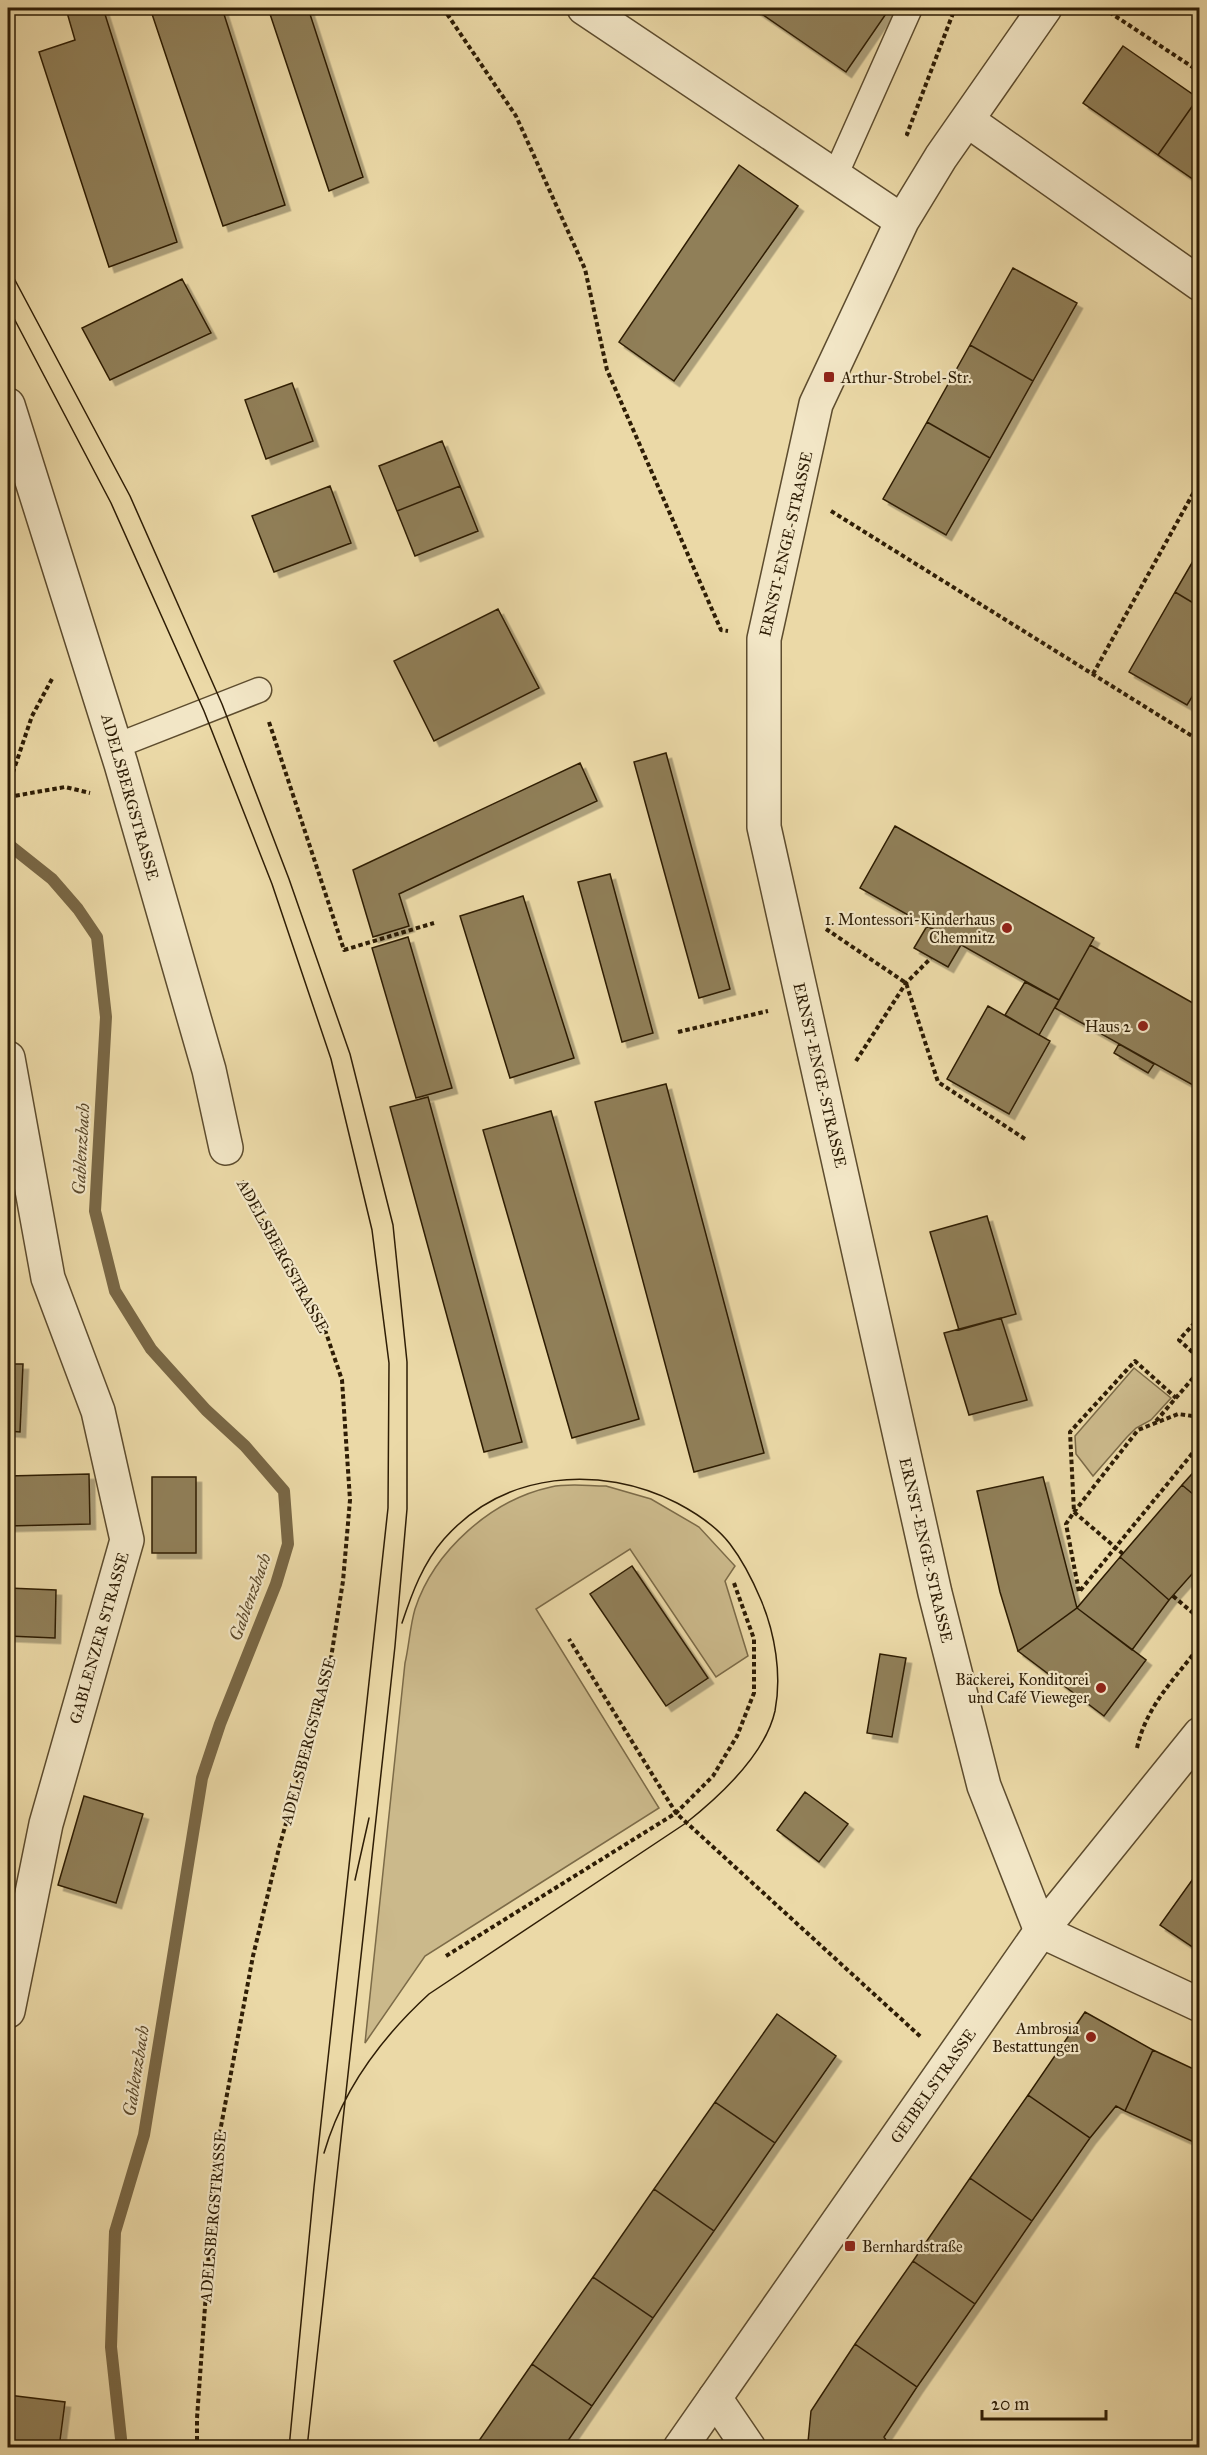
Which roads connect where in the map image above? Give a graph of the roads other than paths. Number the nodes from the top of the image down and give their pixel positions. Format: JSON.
{"nodes":[{"id":1,"x":584,"y":8,"type":"edge"},
{"id":2,"x":910,"y":8,"type":"edge"},
{"id":3,"x":1045,"y":8,"type":"edge"},
{"id":4,"x":967,"y":120,"type":"junction"},
{"id":5,"x":835,"y":176,"type":"junction"},
{"id":6,"x":902,"y":221,"type":"junction"},
{"id":7,"x":1200,"y":284,"type":"edge"},
{"id":8,"x":8,"y":405,"type":"edge"},
{"id":9,"x":258,"y":690,"type":"road end"},
{"id":10,"x":116,"y":746,"type":"junction"},
{"id":11,"x":8,"y":1058,"type":"edge"},
{"id":12,"x":226,"y":1148,"type":"road end"},
{"id":13,"x":1200,"y":1734,"type":"edge"},
{"id":14,"x":1041,"y":1931,"type":"junction"},
{"id":15,"x":1200,"y":2005,"type":"edge"},
{"id":16,"x":8,"y":2011,"type":"edge"},
{"id":17,"x":715,"y":2398,"type":"junction"},
{"id":18,"x":680,"y":2448,"type":"edge"},
{"id":19,"x":749,"y":2448,"type":"edge"}],
"edges":[{"from":1,"to":5,"type":"street"},
{"from":2,"to":5,"type":"lane"},
{"from":3,"to":4,"type":"street","name":"ERNST-ENGE-STRASSE"},
{"from":4,"to":6,"type":"street","name":"ERNST-ENGE-STRASSE"},
{"from":4,"to":7,"type":"street"},
{"from":5,"to":6,"type":"street"},
{"from":6,"to":14,"type":"street","name":"ERNST-ENGE-STRASSE"},
{"from":8,"to":10,"type":"street","name":"ADELSBERGSTRASSE"},
{"from":9,"to":10,"type":"lane"},
{"from":10,"to":12,"type":"street","name":"ADELSBERGSTRASSE"},
{"from":11,"to":16,"type":"street","name":"GABLENZER STRASSE"},
{"from":13,"to":14,"type":"street","name":"GEIBELSTRASSE"},
{"from":14,"to":15,"type":"street"},
{"from":14,"to":17,"type":"street","name":"GEIBELSTRASSE"},
{"from":17,"to":18,"type":"street","name":"GEIBELSTRASSE"},
{"from":17,"to":19,"type":"street"}]}
